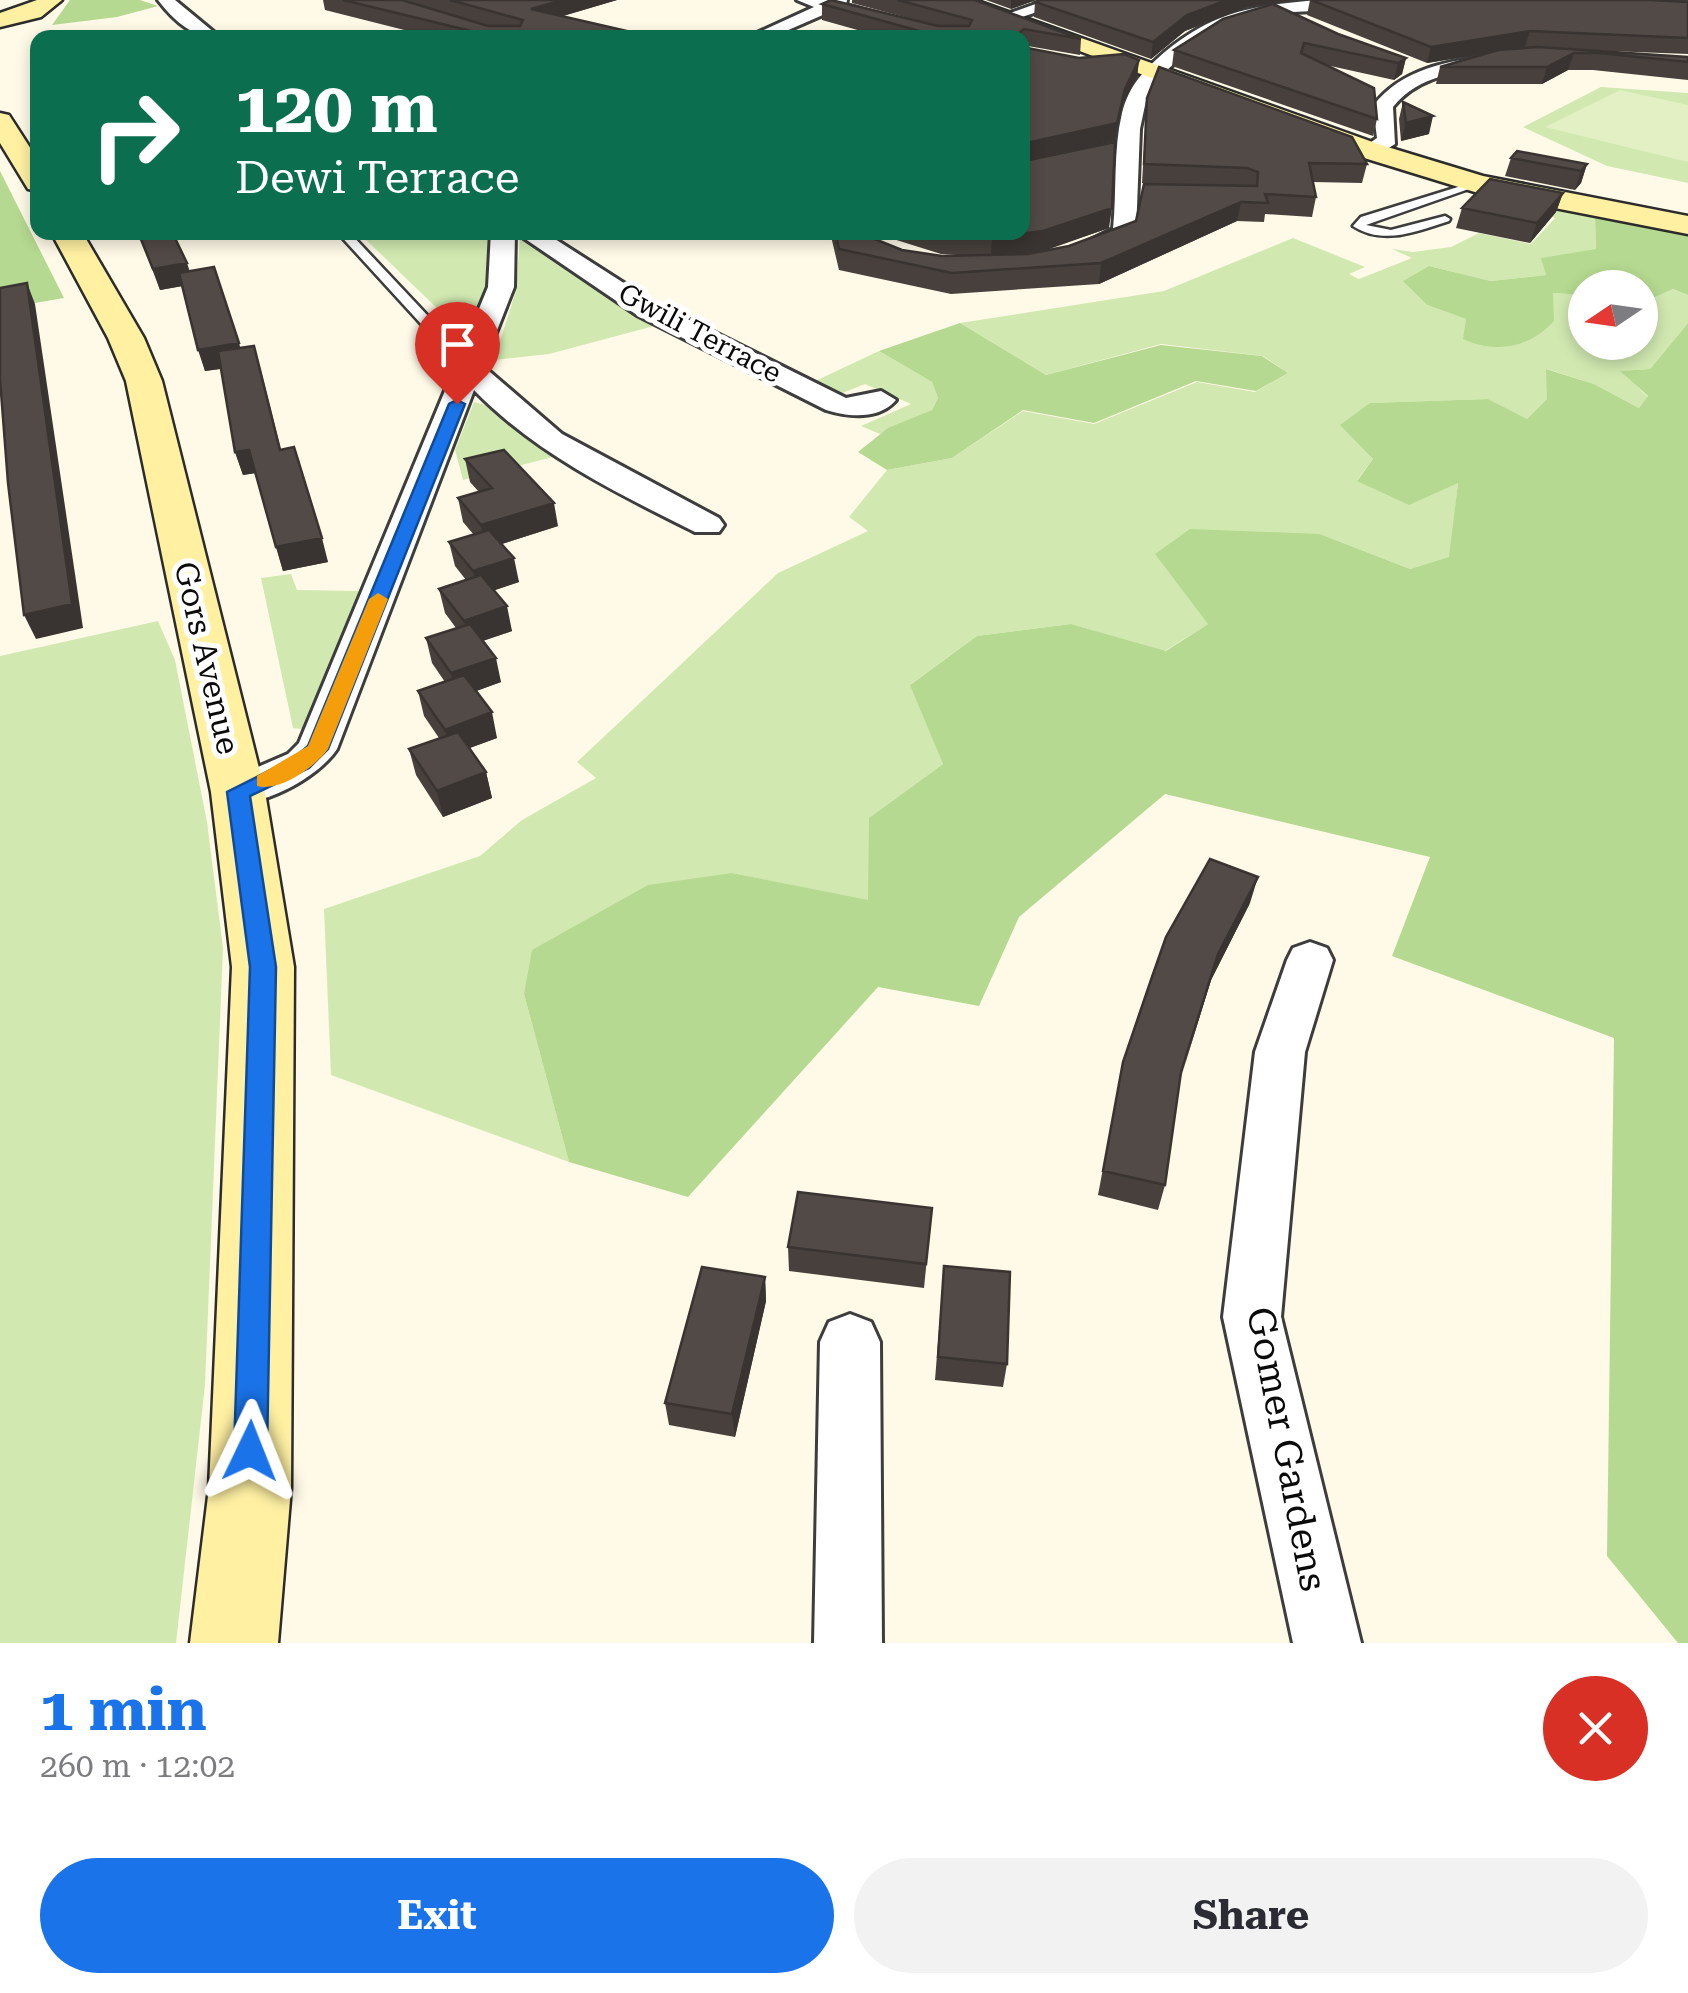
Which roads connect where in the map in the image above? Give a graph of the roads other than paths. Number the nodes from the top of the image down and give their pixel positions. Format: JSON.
{"nodes":[{"id":1,"x":50,"y":0,"type":"edge"},
{"id":2,"x":166,"y":0,"type":"edge"},
{"id":3,"x":806,"y":0,"type":"edge"},
{"id":4,"x":955,"y":0,"type":"edge"},
{"id":5,"x":1065,"y":0,"type":"edge"},
{"id":6,"x":1452,"y":0,"type":"edge"},
{"id":7,"x":837,"y":2,"type":"edge"},
{"id":8,"x":1271,"y":6,"type":"edge"},
{"id":9,"x":1004,"y":18,"type":"junction"},
{"id":10,"x":0,"y":20,"type":"edge"},
{"id":11,"x":1309,"y":29,"type":"edge"},
{"id":12,"x":197,"y":30,"type":"edge"},
{"id":13,"x":772,"y":30,"type":"edge"},
{"id":14,"x":933,"y":30,"type":"edge"},
{"id":15,"x":1515,"y":57,"type":"edge"},
{"id":16,"x":1121,"y":62,"type":"junction"},
{"id":17,"x":1077,"y":66,"type":"edge"},
{"id":18,"x":1405,"y":67,"type":"edge"},
{"id":19,"x":1151,"y":72,"type":"junction"},
{"id":20,"x":1428,"y":74,"type":"junction"},
{"id":21,"x":0,"y":121,"type":"edge"},
{"id":22,"x":1371,"y":151,"type":"junction"},
{"id":23,"x":30,"y":170,"type":"edge"},
{"id":24,"x":1478,"y":184,"type":"junction"},
{"id":25,"x":1445,"y":219,"type":"dead end"},
{"id":26,"x":1688,"y":224,"type":"edge"},
{"id":27,"x":71,"y":240,"type":"edge"},
{"id":28,"x":349,"y":240,"type":"edge"},
{"id":29,"x":503,"y":240,"type":"edge"},
{"id":30,"x":540,"y":240,"type":"edge"},
{"id":31,"x":1063,"y":258,"type":"edge"},
{"id":32,"x":470,"y":370,"type":"junction"},
{"id":33,"x":881,"y":400,"type":"dead end"},
{"id":34,"x":707,"y":525,"type":"dead end"},
{"id":35,"x":238,"y":792,"type":"junction"},
{"id":36,"x":1310,"y":960,"type":"dead end"},
{"id":37,"x":850,"y":1342,"type":"dead end"},
{"id":38,"x":234,"y":1643,"type":"edge"},
{"id":39,"x":848,"y":1643,"type":"edge"},
{"id":40,"x":1327,"y":1643,"type":"edge"}],
"edges":[{"from":1,"to":10,"type":"street"},
{"from":2,"to":12,"type":"street"},
{"from":3,"to":7,"type":"street"},
{"from":4,"to":9,"type":"street"},
{"from":5,"to":9,"type":"street"},
{"from":6,"to":8,"type":"street"},
{"from":7,"to":13,"type":"street"},
{"from":7,"to":14,"type":"street"},
{"from":8,"to":11,"type":"street"},
{"from":8,"to":19,"type":"street"},
{"from":9,"to":16,"type":"street"},
{"from":15,"to":20,"type":"street"},
{"from":16,"to":17,"type":"street"},
{"from":16,"to":19,"type":"street"},
{"from":18,"to":20,"type":"street"},
{"from":19,"to":22,"type":"street"},
{"from":19,"to":31,"type":"street"},
{"from":20,"to":22,"type":"street"},
{"from":21,"to":23,"type":"street"},
{"from":22,"to":24,"type":"street"},
{"from":24,"to":25,"type":"lane"},
{"from":24,"to":26,"type":"street"},
{"from":27,"to":35,"type":"street","name":"Gors Avenue"},
{"from":28,"to":32,"type":"lane"},
{"from":29,"to":32,"type":"street"},
{"from":30,"to":33,"type":"street","name":"Gwili Terrace"},
{"from":32,"to":34,"type":"street"},
{"from":32,"to":35,"type":"street"},
{"from":35,"to":38,"type":"street","name":"Gors Avenue"},
{"from":36,"to":40,"type":"street","name":"Gomer Gardens"},
{"from":37,"to":39,"type":"street"}]}
